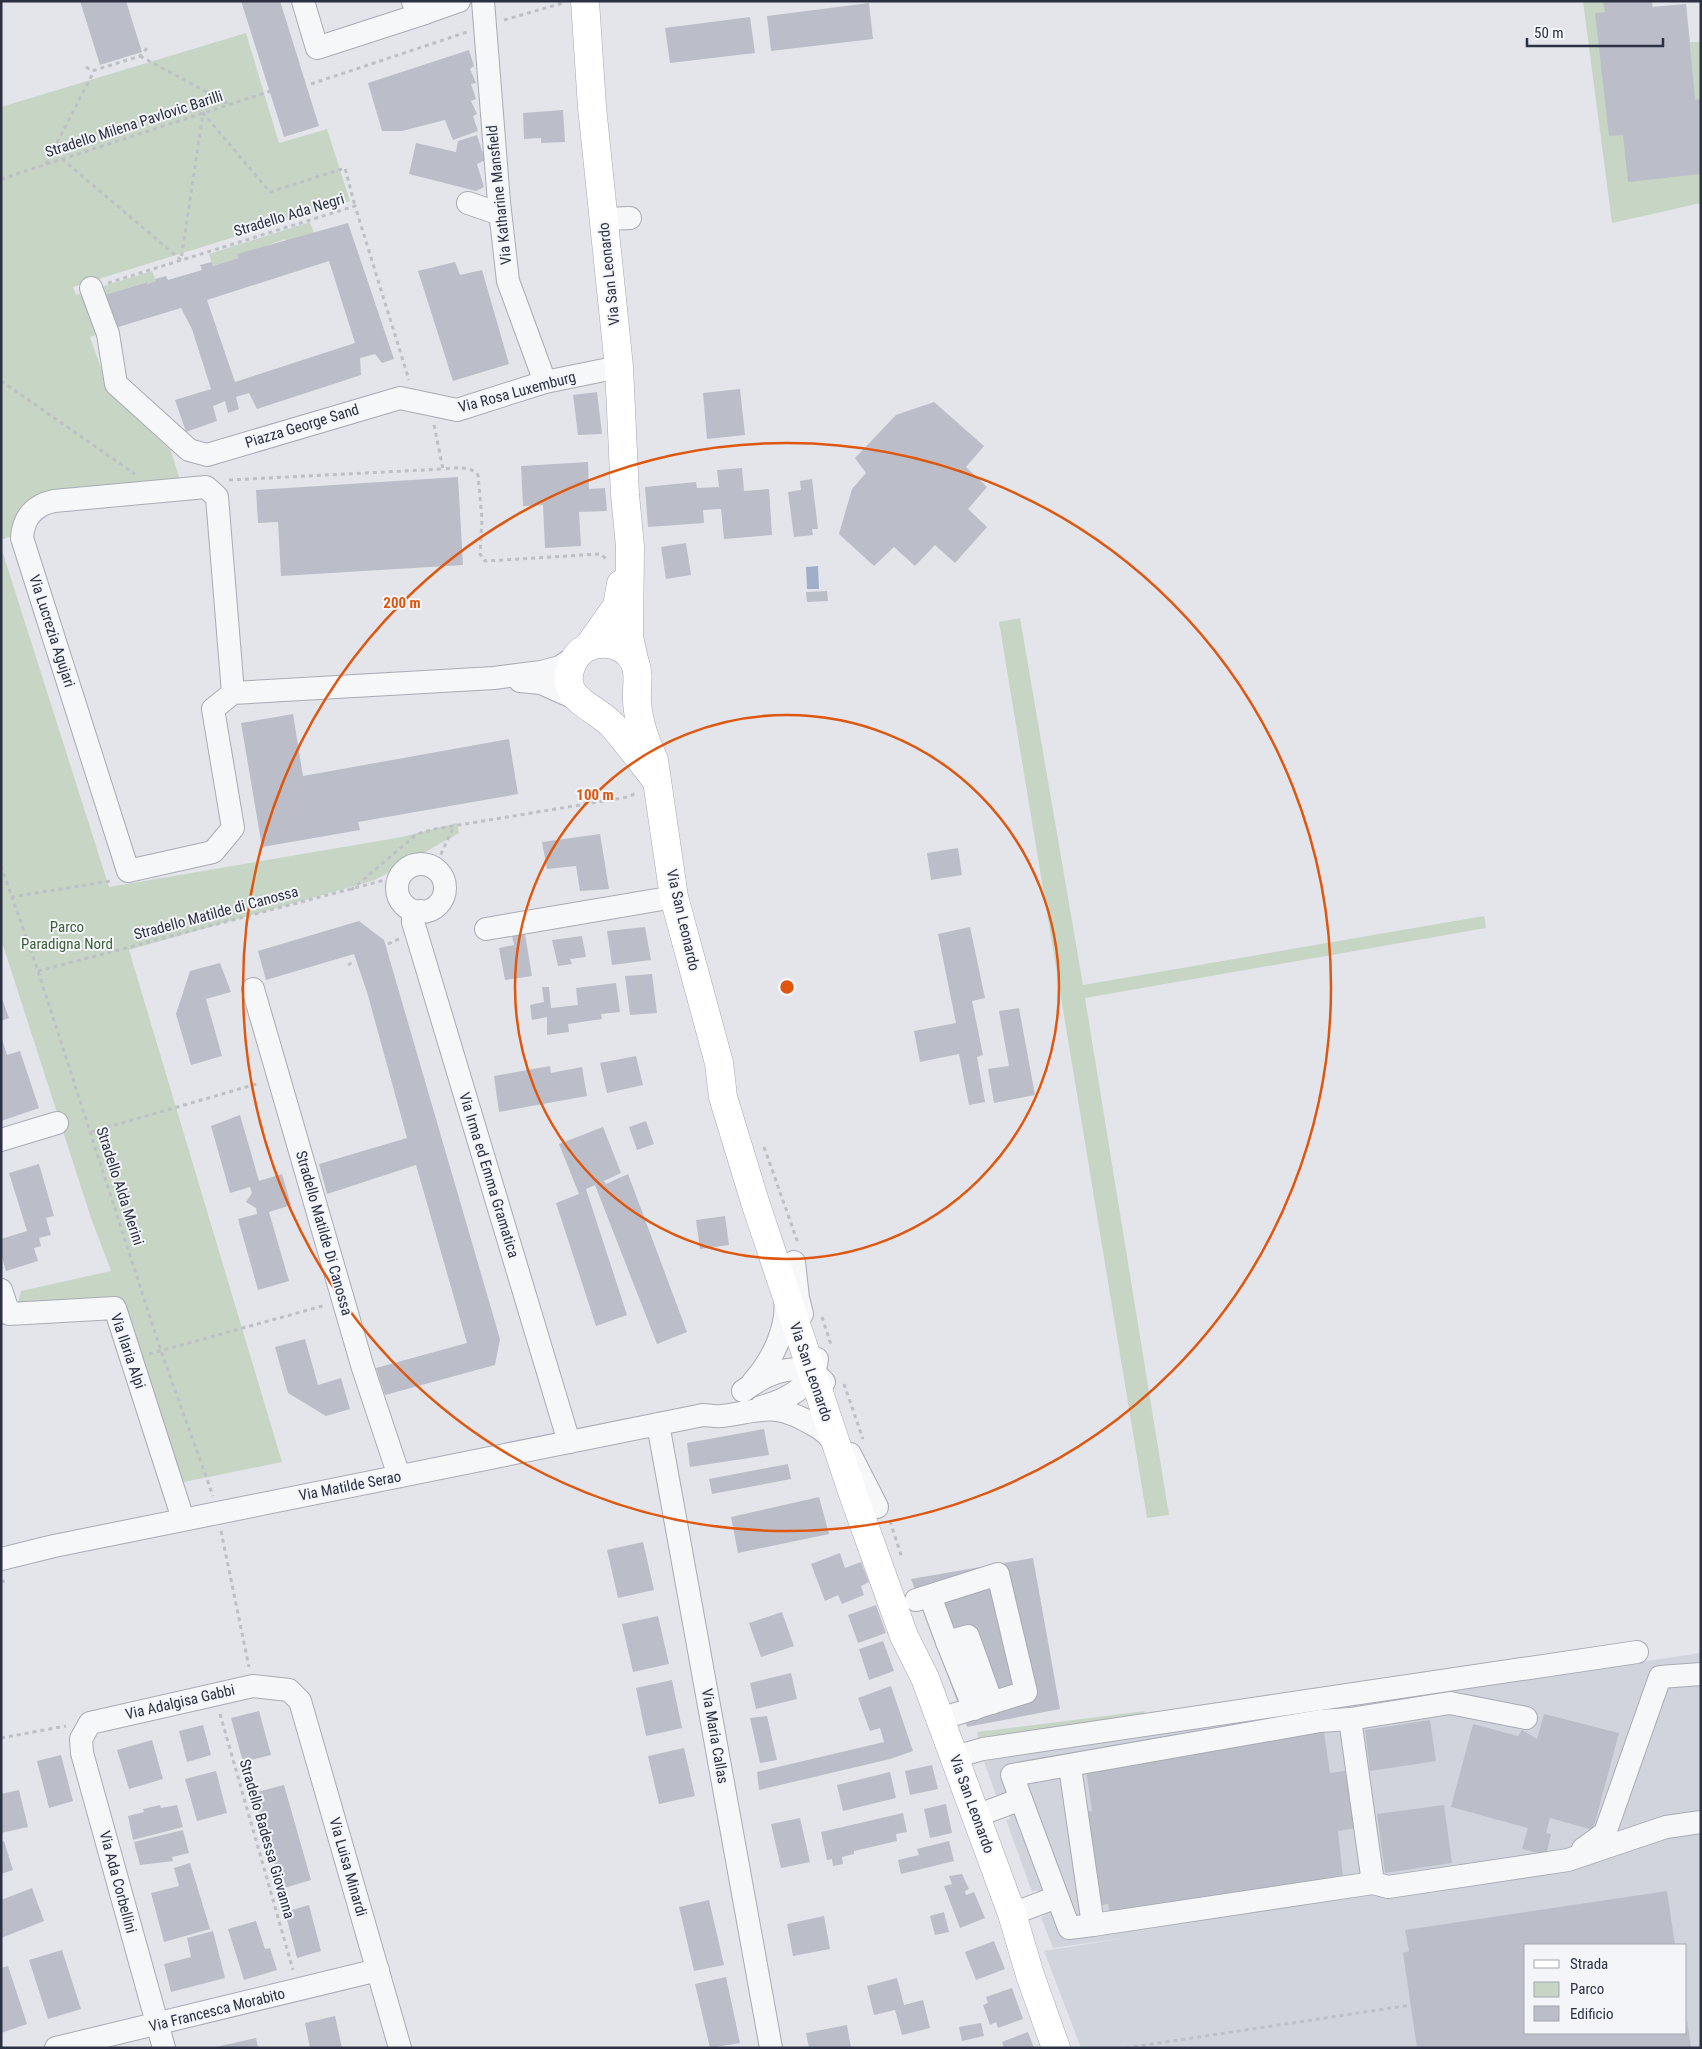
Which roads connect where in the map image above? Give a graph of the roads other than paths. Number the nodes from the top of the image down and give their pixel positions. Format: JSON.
{"nodes":[{"id":1,"x":303,"y":1,"type":"edge"},
{"id":2,"x":459,"y":1,"type":"edge"},
{"id":3,"x":483,"y":1,"type":"edge"},
{"id":4,"x":585,"y":1,"type":"edge"},
{"id":5,"x":419,"y":7,"type":"edge"},
{"id":6,"x":468,"y":203,"type":"dead end"},
{"id":7,"x":502,"y":205,"type":"junction"},
{"id":8,"x":91,"y":288,"type":"road end"},
{"id":9,"x":619,"y":367,"type":"junction"},
{"id":10,"x":544,"y":382,"type":"junction"},
{"id":11,"x":416,"y":401,"type":"joint"},
{"id":12,"x":630,"y":546,"type":"junction"},
{"id":13,"x":583,"y":651,"type":"junction"},
{"id":14,"x":636,"y":675,"type":"junction"},
{"id":15,"x":494,"y":678,"type":"junction"},
{"id":16,"x":234,"y":693,"type":"junction"},
{"id":17,"x":583,"y":704,"type":"junction"},
{"id":18,"x":656,"y":780,"type":"junction"},
{"id":19,"x":674,"y":897,"type":"junction"},
{"id":20,"x":420,"y":911,"type":"junction"},
{"id":21,"x":486,"y":929,"type":"dead end"},
{"id":22,"x":253,"y":989,"type":"dead end"},
{"id":23,"x":718,"y":1058,"type":"junction"},
{"id":24,"x":57,"y":1123,"type":"dead end"},
{"id":25,"x":1,"y":1140,"type":"edge"},
{"id":26,"x":796,"y":1253,"type":"junction"},
{"id":27,"x":783,"y":1289,"type":"junction"},
{"id":28,"x":1,"y":1290,"type":"edge"},
{"id":29,"x":811,"y":1372,"type":"junction"},
{"id":30,"x":747,"y":1400,"type":"junction"},
{"id":31,"x":658,"y":1424,"type":"junction"},
{"id":32,"x":569,"y":1442,"type":"junction"},
{"id":33,"x":838,"y":1451,"type":"junction"},
{"id":34,"x":399,"y":1476,"type":"junction"},
{"id":35,"x":882,"y":1511,"type":"junction"},
{"id":36,"x":183,"y":1520,"type":"junction"},
{"id":37,"x":1,"y":1559,"type":"edge"},
{"id":38,"x":1637,"y":1652,"type":"dead end"},
{"id":39,"x":1701,"y":1674,"type":"edge"},
{"id":40,"x":925,"y":1678,"type":"junction"},
{"id":41,"x":289,"y":1690,"type":"joint"},
{"id":42,"x":983,"y":1706,"type":"junction"},
{"id":43,"x":1526,"y":1718,"type":"dead end"},
{"id":44,"x":940,"y":1719,"type":"junction"},
{"id":45,"x":1350,"y":1719,"type":"junction"},
{"id":46,"x":81,"y":1739,"type":"joint"},
{"id":47,"x":954,"y":1757,"type":"junction"},
{"id":48,"x":1070,"y":1767,"type":"junction"},
{"id":49,"x":1021,"y":1799,"type":"junction"},
{"id":50,"x":976,"y":1816,"type":"junction"},
{"id":51,"x":1701,"y":1822,"type":"edge"},
{"id":52,"x":1568,"y":1860,"type":"junction"},
{"id":53,"x":1373,"y":1884,"type":"junction"},
{"id":54,"x":1057,"y":1897,"type":"junction"},
{"id":55,"x":1016,"y":1923,"type":"junction"},
{"id":56,"x":1093,"y":1925,"type":"junction"},
{"id":57,"x":378,"y":1970,"type":"junction"},
{"id":58,"x":157,"y":2025,"type":"junction"},
{"id":59,"x":56,"y":2048,"type":"edge"},
{"id":60,"x":164,"y":2048,"type":"edge"},
{"id":61,"x":400,"y":2048,"type":"edge"},
{"id":62,"x":771,"y":2048,"type":"edge"},
{"id":63,"x":1056,"y":2048,"type":"edge"},
{"id":64,"x":1072,"y":2048,"type":"edge"}],
"edges":[{"from":1,"to":5,"type":"street"},
{"from":2,"to":5,"type":"street"},
{"from":3,"to":7,"type":"street","name":"Via Katharine Mansfield"},
{"from":4,"to":9,"type":"main road","name":"Via San Leonardo"},
{"from":6,"to":7,"type":"street"},
{"from":7,"to":10,"type":"street","name":"Via Katharine Mansfield"},
{"from":8,"to":11,"type":"street","name":"Piazza George Sand"},
{"from":9,"to":10,"type":"street","name":"Via Rosa Luxemburg"},
{"from":9,"to":12,"type":"main road","name":"Via San Leonardo"},
{"from":10,"to":11,"type":"street","name":"Via Rosa Luxemburg"},
{"from":12,"to":13,"type":"main road","name":"Via San Leonardo"},
{"from":12,"to":14,"type":"main road","name":"Via San Leonardo"},
{"from":13,"to":14,"type":"main road"},
{"from":13,"to":15,"type":"street"},
{"from":13,"to":17,"type":"main road"},
{"from":14,"to":17,"type":"main road"},
{"from":14,"to":18,"type":"main road","name":"Via San Leonardo"},
{"from":15,"to":16,"type":"street"},
{"from":15,"to":17,"type":"street"},
{"from":16,"to":16,"type":"street","name":"Via Lucrezia Agujari"},
{"from":17,"to":18,"type":"main road"},
{"from":18,"to":19,"type":"main road","name":"Via San Leonardo"},
{"from":19,"to":21,"type":"street"},
{"from":19,"to":23,"type":"main road","name":"Via San Leonardo"},
{"from":20,"to":20,"type":"street"},
{"from":20,"to":32,"type":"street","name":"Via Irma ed Emma Gramatica"},
{"from":22,"to":34,"type":"street","name":"Stradello Matilde Di Canossa"},
{"from":23,"to":26,"type":"main road","name":"Via San Leonardo"},
{"from":23,"to":27,"type":"main road","name":"Via San Leonardo"},
{"from":24,"to":25,"type":"street"},
{"from":26,"to":29,"type":"street"},
{"from":26,"to":35,"type":"main road","name":"Via San Leonardo"},
{"from":27,"to":29,"type":"main road","name":"Via San Leonardo"},
{"from":27,"to":30,"type":"street"},
{"from":28,"to":36,"type":"street","name":"Via Ilaria Alpi"},
{"from":29,"to":30,"type":"street","name":"Via Matilde Serao"},
{"from":29,"to":33,"type":"main road","name":"Via San Leonardo"},
{"from":29,"to":35,"type":"street"},
{"from":30,"to":31,"type":"street","name":"Via Matilde Serao"},
{"from":30,"to":33,"type":"street","name":"Via Matilde Serao"},
{"from":31,"to":32,"type":"street","name":"Via Matilde Serao"},
{"from":31,"to":62,"type":"street","name":"Via Maria Callas"},
{"from":32,"to":34,"type":"street","name":"Via Matilde Serao"},
{"from":33,"to":40,"type":"main road","name":"Via San Leonardo"},
{"from":34,"to":36,"type":"street","name":"Via Matilde Serao"},
{"from":35,"to":40,"type":"main road","name":"Via San Leonardo"},
{"from":36,"to":37,"type":"street","name":"Via Matilde Serao"},
{"from":38,"to":47,"type":"street"},
{"from":39,"to":52,"type":"street"},
{"from":40,"to":44,"type":"main road","name":"Via San Leonardo"},
{"from":41,"to":46,"type":"street","name":"Via Adalgisa Gabbi"},
{"from":41,"to":57,"type":"street","name":"Via Luisa Minardi"},
{"from":42,"to":42,"type":"street"},
{"from":42,"to":44,"type":"street"},
{"from":43,"to":45,"type":"street"},
{"from":44,"to":47,"type":"main road","name":"Via San Leonardo"},
{"from":45,"to":48,"type":"street"},
{"from":45,"to":53,"type":"street"},
{"from":46,"to":58,"type":"street","name":"Via Ada Corbellini"},
{"from":47,"to":50,"type":"main road","name":"Via San Leonardo"},
{"from":48,"to":49,"type":"street"},
{"from":48,"to":56,"type":"street"},
{"from":49,"to":50,"type":"street"},
{"from":49,"to":54,"type":"street"},
{"from":50,"to":55,"type":"main road","name":"Via San Leonardo"},
{"from":51,"to":52,"type":"street"},
{"from":52,"to":53,"type":"street"},
{"from":53,"to":56,"type":"street"},
{"from":54,"to":55,"type":"street"},
{"from":54,"to":56,"type":"street"},
{"from":55,"to":63,"type":"main road","name":"Via San Leonardo"},
{"from":55,"to":64,"type":"main road","name":"Via San Leonardo"},
{"from":57,"to":58,"type":"street","name":"Via Francesca Morabito"},
{"from":57,"to":61,"type":"street","name":"Via Luisa Minardi"},
{"from":58,"to":59,"type":"street","name":"Via Francesca Morabito"},
{"from":58,"to":60,"type":"street","name":"Via Ada Corbellini"}]}
